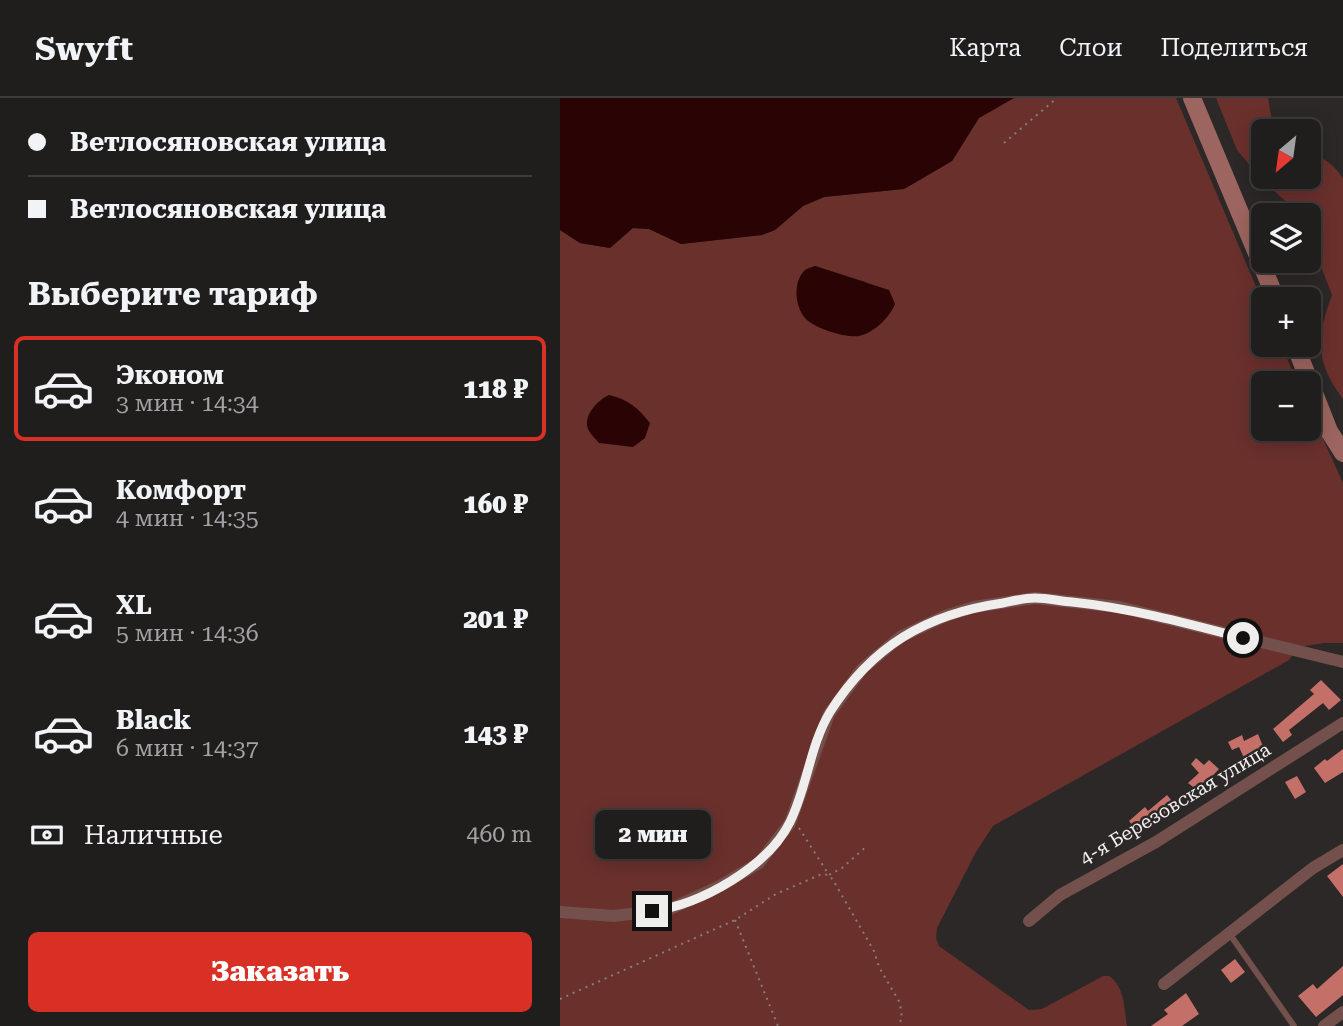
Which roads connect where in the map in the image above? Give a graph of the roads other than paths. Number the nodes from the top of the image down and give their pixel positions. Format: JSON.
{"nodes":[{"id":1,"x":1192,"y":98,"type":"edge"},
{"id":2,"x":1271,"y":287,"type":"edge"},
{"id":3,"x":1299,"y":357,"type":"edge"},
{"id":4,"x":1343,"y":453,"type":"edge"},
{"id":5,"x":1343,"y":662,"type":"edge"},
{"id":6,"x":1343,"y":723,"type":"edge"},
{"id":7,"x":1343,"y":850,"type":"edge"},
{"id":8,"x":560,"y":912,"type":"edge"},
{"id":9,"x":1029,"y":921,"type":"dead end"},
{"id":10,"x":1229,"y":933,"type":"junction"},
{"id":11,"x":1164,"y":984,"type":"dead end"},
{"id":12,"x":1343,"y":1012,"type":"edge"},
{"id":13,"x":1294,"y":1026,"type":"edge"},
{"id":14,"x":1324,"y":1026,"type":"edge"}],
"edges":[{"from":1,"to":2,"type":"main road"},
{"from":3,"to":4,"type":"main road"},
{"from":5,"to":8,"type":"street"},
{"from":6,"to":9,"type":"street","name":"4-я Березовская улица"},
{"from":7,"to":10,"type":"street"},
{"from":10,"to":11,"type":"street"},
{"from":10,"to":13,"type":"lane"},
{"from":12,"to":14,"type":"street"}]}
